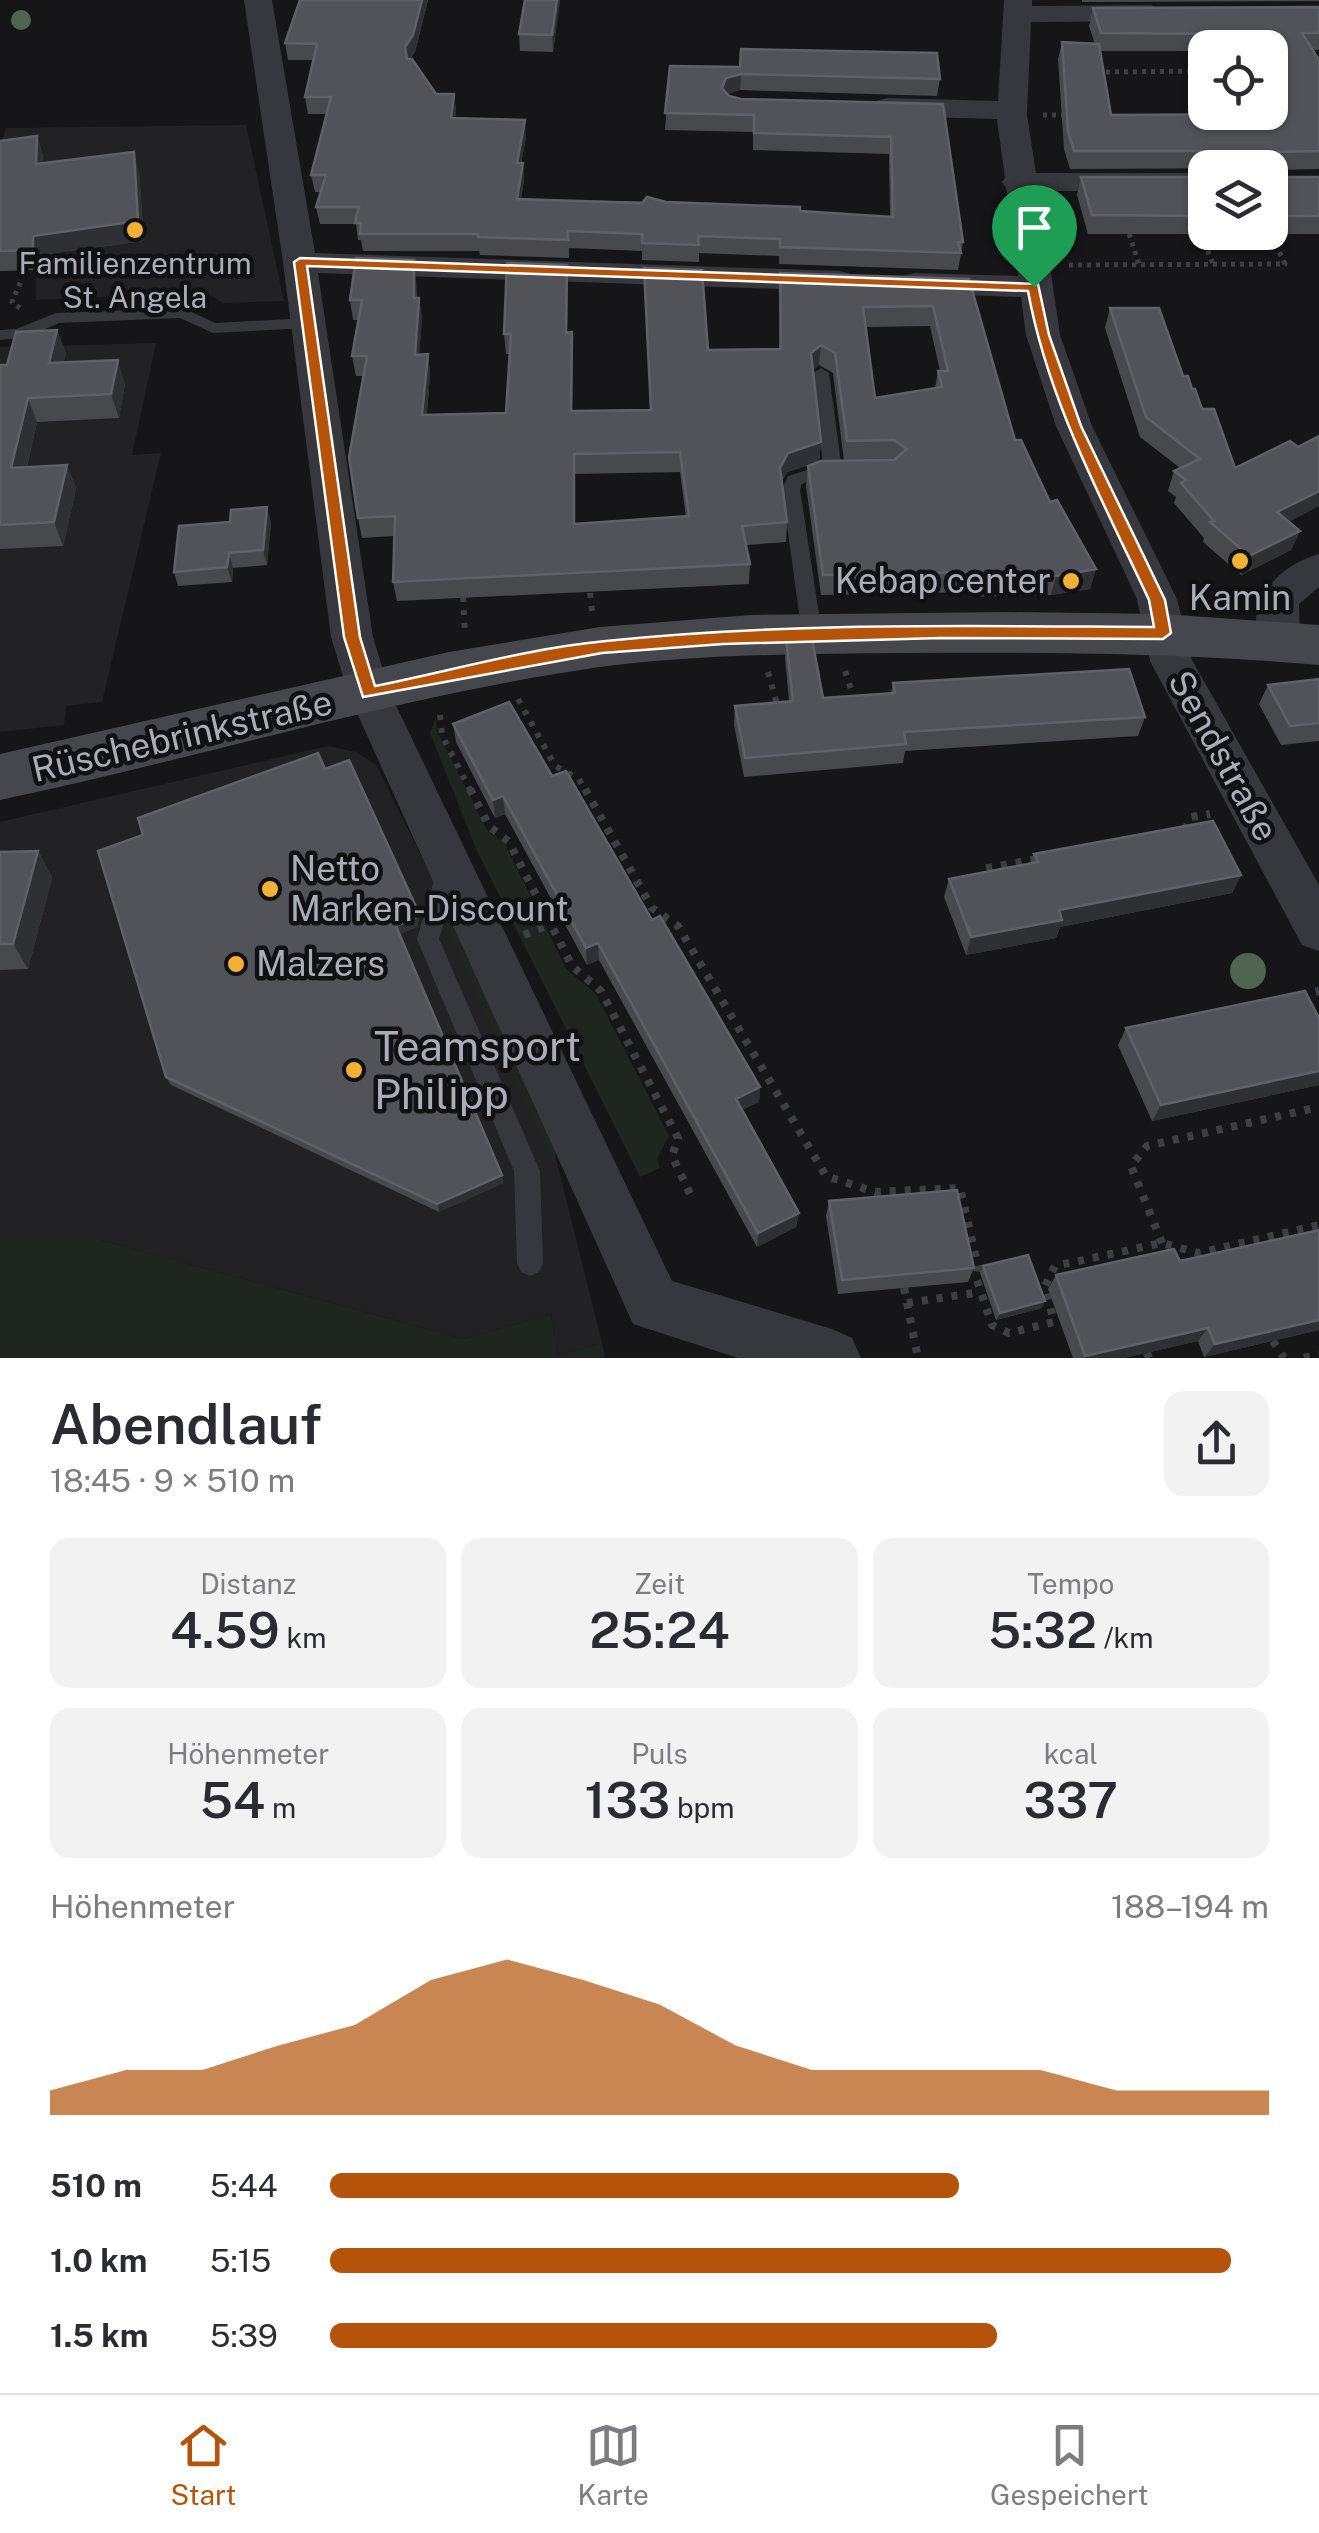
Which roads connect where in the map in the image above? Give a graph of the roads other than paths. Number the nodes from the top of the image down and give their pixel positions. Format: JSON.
{"nodes":[{"id":1,"x":258,"y":0,"type":"edge"},
{"id":2,"x":1017,"y":7,"type":"edge"},
{"id":3,"x":1174,"y":13,"type":"edge"},
{"id":4,"x":856,"y":106,"type":"edge"},
{"id":5,"x":1012,"y":112,"type":"junction"},
{"id":6,"x":1018,"y":182,"type":"junction"},
{"id":7,"x":1188,"y":182,"type":"edge"},
{"id":8,"x":300,"y":262,"type":"junction"},
{"id":9,"x":1034,"y":287,"type":"junction"},
{"id":10,"x":308,"y":323,"type":"junction"},
{"id":11,"x":0,"y":335,"type":"edge"},
{"id":12,"x":821,"y":373,"type":"dead end"},
{"id":13,"x":1319,"y":568,"type":"edge"},
{"id":14,"x":1163,"y":633,"type":"junction"},
{"id":15,"x":1299,"y":643,"type":"edge"},
{"id":16,"x":828,"y":650,"type":"junction"},
{"id":17,"x":369,"y":693,"type":"junction"},
{"id":18,"x":0,"y":777,"type":"edge"},
{"id":19,"x":450,"y":865,"type":"junction"},
{"id":20,"x":1319,"y":930,"type":"edge"},
{"id":21,"x":530,"y":1264,"type":"dead end"},
{"id":22,"x":832,"y":1358,"type":"edge"}],
"edges":[{"from":1,"to":8,"type":"street"},
{"from":2,"to":3,"type":"street"},
{"from":2,"to":5,"type":"street","name":"Sendstraße"},
{"from":4,"to":5,"type":"street"},
{"from":5,"to":6,"type":"street","name":"Sendstraße"},
{"from":6,"to":7,"type":"street"},
{"from":6,"to":9,"type":"street","name":"Sendstraße"},
{"from":8,"to":9,"type":"street"},
{"from":8,"to":10,"type":"street"},
{"from":9,"to":14,"type":"street","name":"Sendstraße"},
{"from":10,"to":11,"type":"lane"},
{"from":10,"to":17,"type":"street"},
{"from":12,"to":16,"type":"lane"},
{"from":13,"to":15,"type":"street"},
{"from":14,"to":15,"type":"main road","name":"Rüschebrinkstraße"},
{"from":14,"to":16,"type":"main road","name":"Rüschebrinkstraße"},
{"from":14,"to":20,"type":"street","name":"Sendstraße"},
{"from":16,"to":17,"type":"main road","name":"Rüschebrinkstraße"},
{"from":17,"to":18,"type":"main road","name":"Rüschebrinkstraße"},
{"from":17,"to":19,"type":"street"},
{"from":19,"to":21,"type":"lane"},
{"from":19,"to":22,"type":"street"}]}
